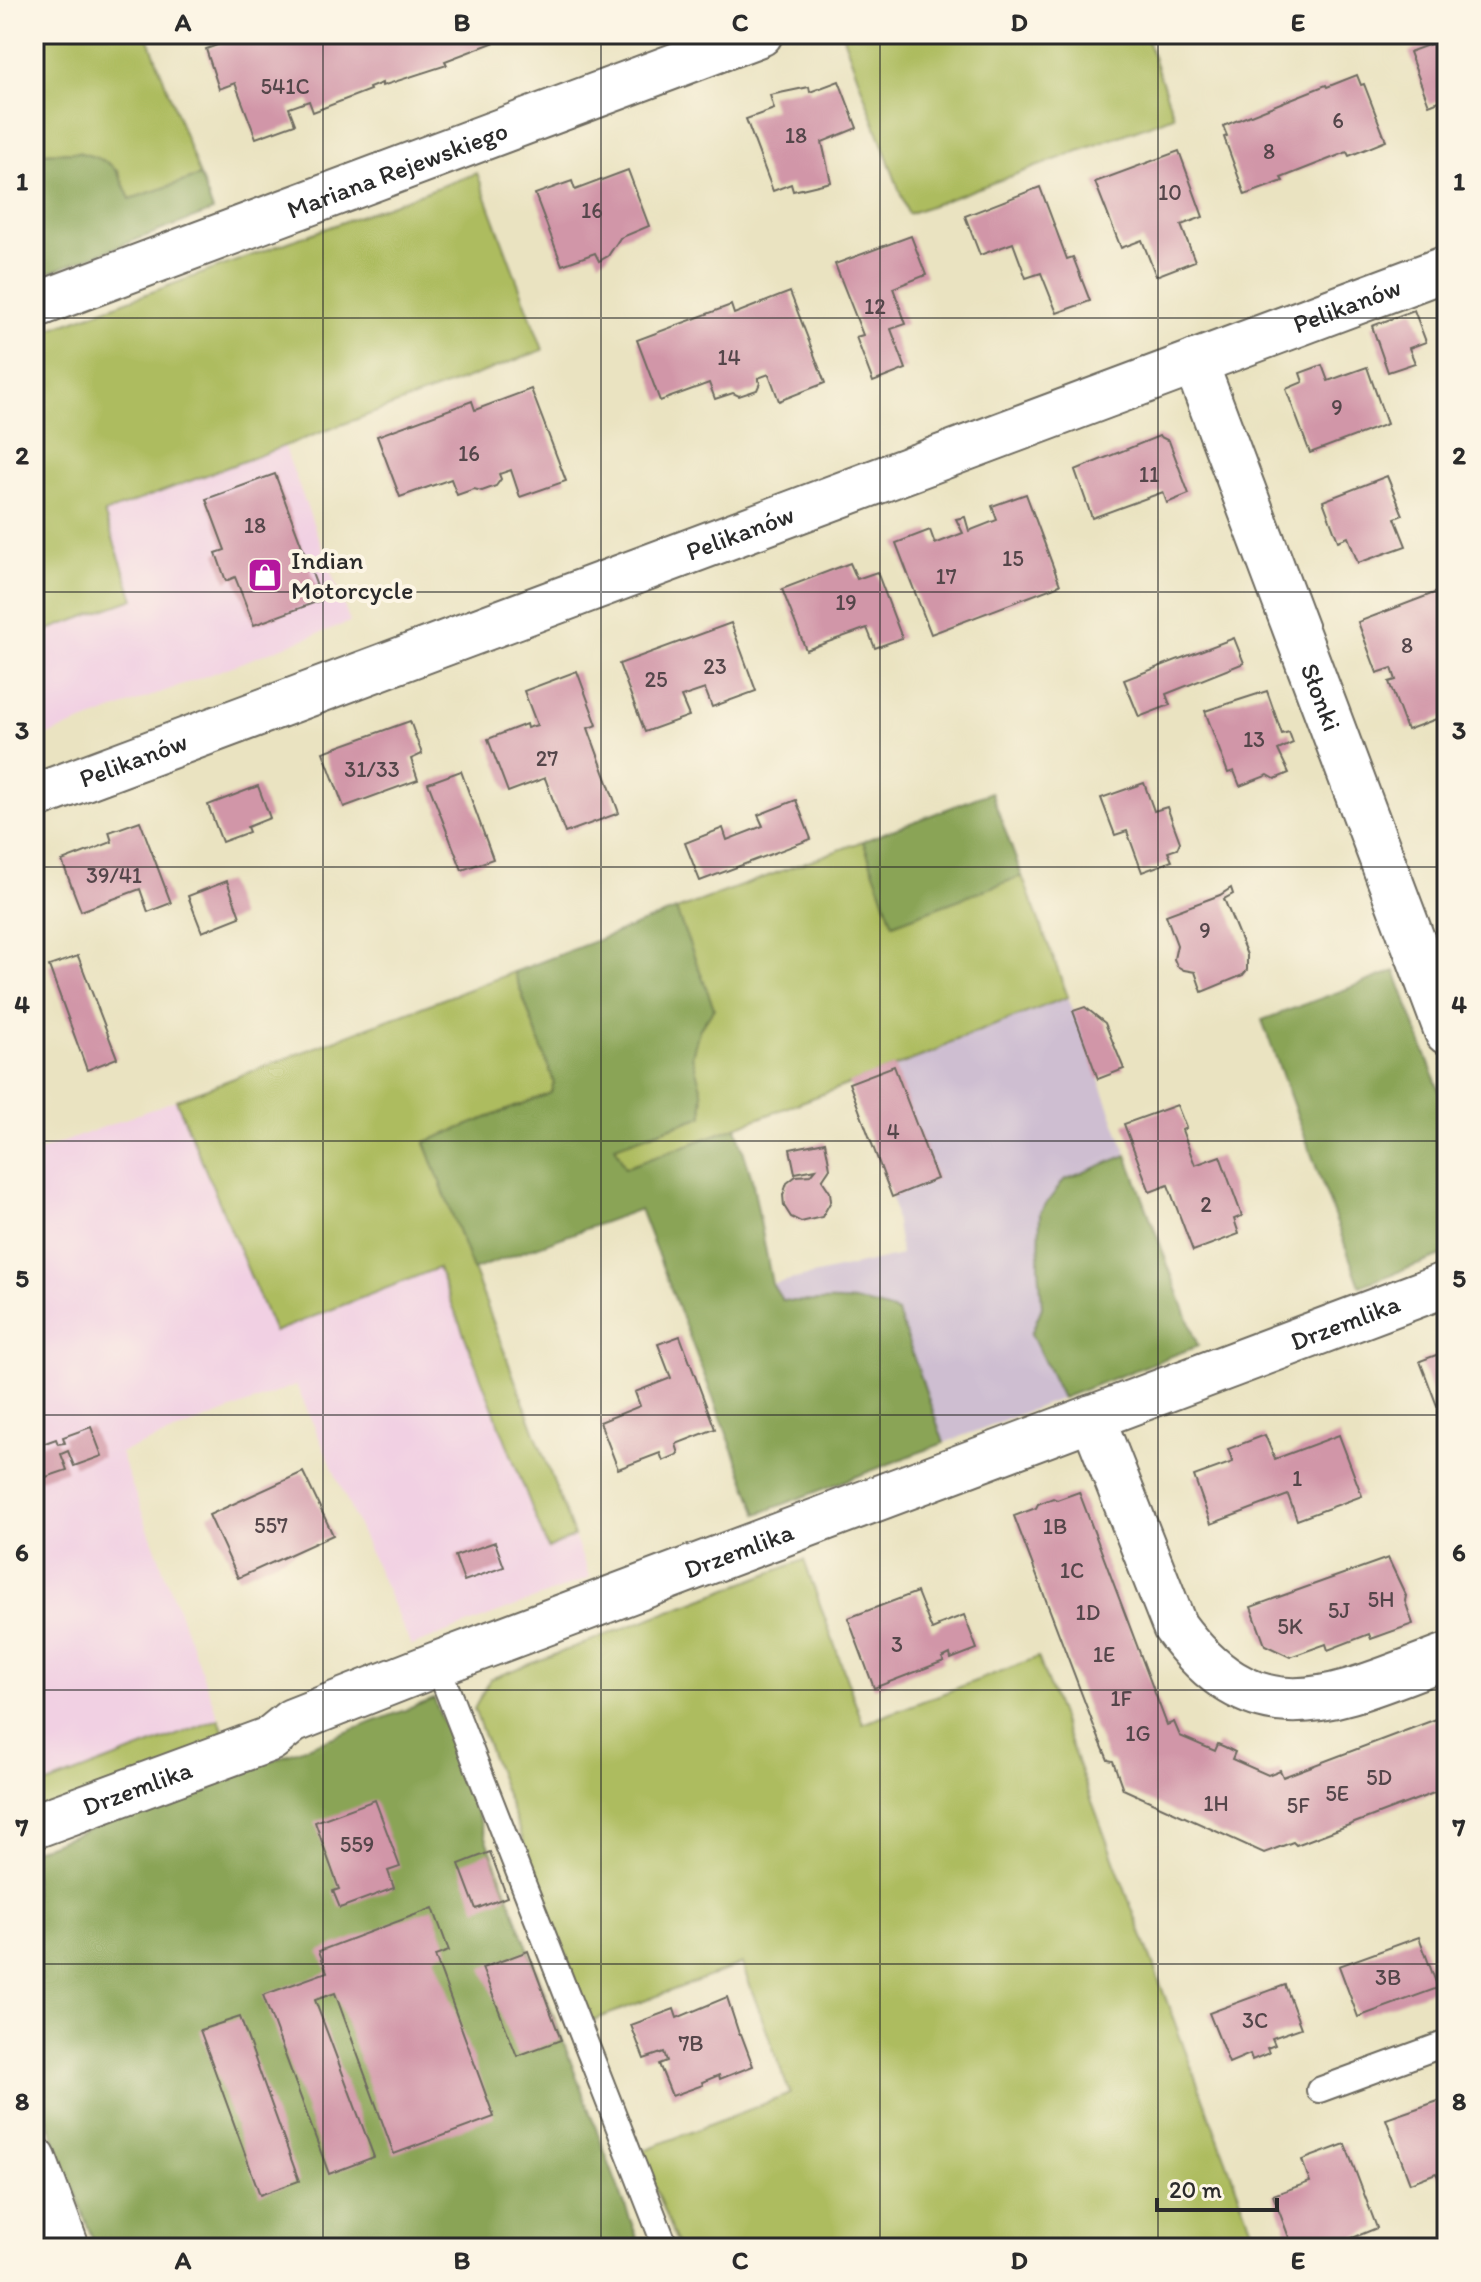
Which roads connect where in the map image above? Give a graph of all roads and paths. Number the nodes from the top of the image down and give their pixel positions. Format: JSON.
{"nodes":[{"id":1,"x":760,"y":34,"type":"edge"},
{"id":2,"x":1447,"y":268,"type":"edge"},
{"id":3,"x":34,"y":306,"type":"edge"},
{"id":4,"x":1195,"y":362,"type":"junction"},
{"id":5,"x":34,"y":797,"type":"edge"},
{"id":6,"x":1447,"y":1032,"type":"edge"},
{"id":7,"x":1447,"y":1284,"type":"edge"},
{"id":8,"x":1092,"y":1417,"type":"junction"},
{"id":9,"x":1447,"y":1656,"type":"edge"},
{"id":10,"x":437,"y":1664,"type":"junction"},
{"id":11,"x":34,"y":1826,"type":"edge"},
{"id":12,"x":1447,"y":2043,"type":"edge"},
{"id":13,"x":1319,"y":2090,"type":"dead end"},
{"id":14,"x":666,"y":2248,"type":"edge"}],
"edges":[{"from":1,"to":3,"type":"street","name":"Mariana Rejewskiego"},
{"from":2,"to":4,"type":"street","name":"Pelikanów"},
{"from":4,"to":5,"type":"street","name":"Pelikanów"},
{"from":4,"to":6,"type":"street","name":"Słonki"},
{"from":7,"to":8,"type":"street","name":"Drzemlika"},
{"from":8,"to":9,"type":"street"},
{"from":8,"to":10,"type":"street","name":"Drzemlika"},
{"from":10,"to":11,"type":"street","name":"Drzemlika"},
{"from":10,"to":14,"type":"lane"},
{"from":12,"to":13,"type":"lane"}]}
